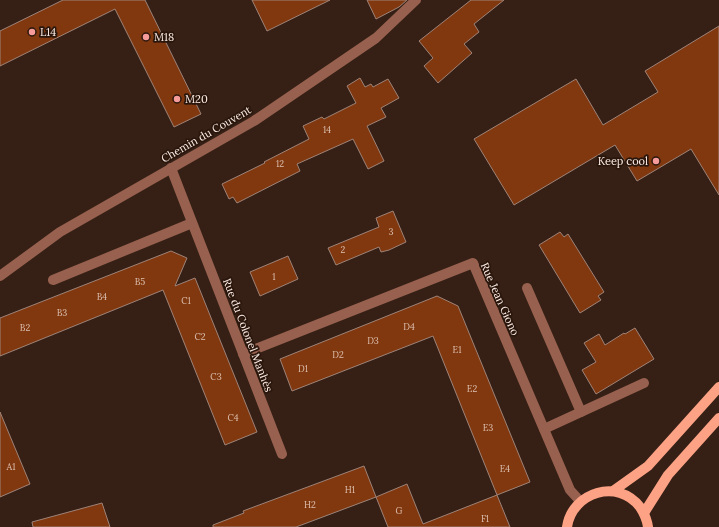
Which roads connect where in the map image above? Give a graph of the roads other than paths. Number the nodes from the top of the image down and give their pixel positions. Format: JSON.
{"nodes":[{"id":1,"x":416,"y":0,"type":"edge"},
{"id":2,"x":171,"y":168,"type":"junction"},
{"id":3,"x":192,"y":224,"type":"junction"},
{"id":4,"x":0,"y":276,"type":"edge"},
{"id":5,"x":53,"y":280,"type":"dead end"},
{"id":6,"x":526,"y":288,"type":"dead end"},
{"id":7,"x":243,"y":354,"type":"junction"},
{"id":8,"x":644,"y":383,"type":"dead end"},
{"id":9,"x":719,"y":387,"type":"edge"},
{"id":10,"x":581,"y":412,"type":"junction"},
{"id":11,"x":719,"y":418,"type":"edge"},
{"id":12,"x":544,"y":429,"type":"junction"},
{"id":13,"x":282,"y":454,"type":"dead end"},
{"id":14,"x":613,"y":491,"type":"junction"},
{"id":15,"x":580,"y":501,"type":"junction"},
{"id":16,"x":644,"y":512,"type":"junction"},
{"id":17,"x":566,"y":527,"type":"edge"},
{"id":18,"x":648,"y":527,"type":"edge"}],
"edges":[{"from":1,"to":2,"type":"street","name":"Chemin du Couvent"},
{"from":2,"to":3,"type":"street","name":"Rue du Colonel Manhès"},
{"from":2,"to":4,"type":"street","name":"Chemin du Couvent"},
{"from":3,"to":5,"type":"street"},
{"from":3,"to":7,"type":"street","name":"Rue du Colonel Manhès"},
{"from":6,"to":10,"type":"street"},
{"from":7,"to":12,"type":"street","name":"Rue Jean Giono"},
{"from":7,"to":13,"type":"street","name":"Rue du Colonel Manhès"},
{"from":8,"to":10,"type":"street"},
{"from":9,"to":14,"type":"main road"},
{"from":10,"to":12,"type":"street"},
{"from":11,"to":16,"type":"main road"},
{"from":12,"to":15,"type":"street","name":"Rue Jean Giono"},
{"from":14,"to":15,"type":"main road"},
{"from":14,"to":16,"type":"main road"},
{"from":15,"to":17,"type":"main road"},
{"from":16,"to":18,"type":"main road"}]}
